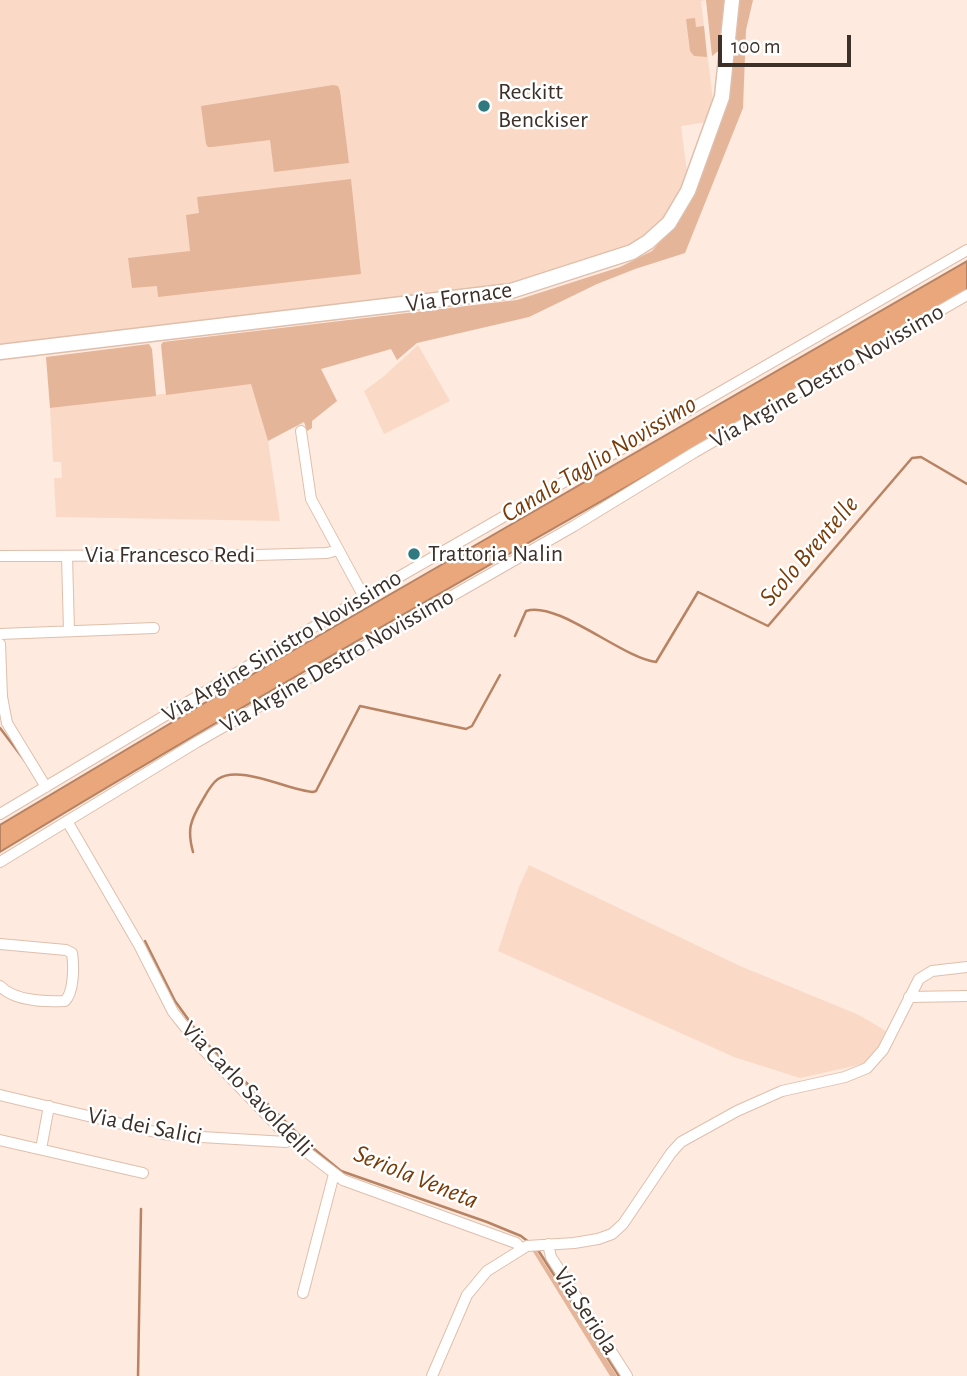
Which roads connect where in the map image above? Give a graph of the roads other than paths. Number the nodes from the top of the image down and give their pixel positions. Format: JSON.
{"nodes":[{"id":1,"x":732,"y":0,"type":"edge"},
{"id":2,"x":967,"y":250,"type":"edge"},
{"id":3,"x":967,"y":295,"type":"edge"},
{"id":4,"x":0,"y":352,"type":"edge"},
{"id":5,"x":301,"y":431,"type":"dead end"},
{"id":6,"x":338,"y":550,"type":"junction"},
{"id":7,"x":0,"y":556,"type":"edge"},
{"id":8,"x":66,"y":556,"type":"junction"},
{"id":9,"x":364,"y":597,"type":"junction"},
{"id":10,"x":154,"y":628,"type":"dead end"},
{"id":11,"x":69,"y":631,"type":"junction"},
{"id":12,"x":0,"y":634,"type":"edge"},
{"id":13,"x":0,"y":644,"type":"edge"},
{"id":14,"x":46,"y":787,"type":"junction"},
{"id":15,"x":0,"y":814,"type":"edge"},
{"id":16,"x":67,"y":821,"type":"junction"},
{"id":17,"x":0,"y":862,"type":"edge"},
{"id":18,"x":0,"y":944,"type":"edge"},
{"id":19,"x":967,"y":967,"type":"edge"},
{"id":20,"x":0,"y":986,"type":"edge"},
{"id":21,"x":967,"y":996,"type":"edge"},
{"id":22,"x":909,"y":997,"type":"junction"},
{"id":23,"x":0,"y":1095,"type":"edge"},
{"id":24,"x":49,"y":1106,"type":"junction"},
{"id":25,"x":0,"y":1140,"type":"edge"},
{"id":26,"x":291,"y":1140,"type":"junction"},
{"id":27,"x":41,"y":1149,"type":"junction"},
{"id":28,"x":143,"y":1173,"type":"dead end"},
{"id":29,"x":334,"y":1174,"type":"junction"},
{"id":30,"x":548,"y":1244,"type":"junction"},
{"id":31,"x":528,"y":1247,"type":"junction"},
{"id":32,"x":303,"y":1293,"type":"dead end"},
{"id":33,"x":432,"y":1376,"type":"edge"},
{"id":34,"x":627,"y":1376,"type":"edge"}],
"edges":[{"from":1,"to":4,"type":"street","name":"Via Fornace"},
{"from":2,"to":9,"type":"street","name":"Via Argine Sinistro Novissimo"},
{"from":3,"to":16,"type":"street","name":"Via Argine Destro Novissimo"},
{"from":5,"to":6,"type":"street"},
{"from":6,"to":8,"type":"street","name":"Via Francesco Redi"},
{"from":6,"to":9,"type":"street"},
{"from":7,"to":8,"type":"street","name":"Via Francesco Redi"},
{"from":8,"to":11,"type":"street"},
{"from":9,"to":14,"type":"street","name":"Via Argine Sinistro Novissimo"},
{"from":10,"to":11,"type":"street"},
{"from":11,"to":12,"type":"street"},
{"from":13,"to":14,"type":"street"},
{"from":14,"to":15,"type":"street","name":"Via Argine Sinistro Novissimo"},
{"from":16,"to":17,"type":"street","name":"Via Argine Destro Novissimo"},
{"from":16,"to":26,"type":"street","name":"Via Carlo Savoldelli"},
{"from":18,"to":20,"type":"street"},
{"from":19,"to":22,"type":"street"},
{"from":21,"to":22,"type":"street"},
{"from":22,"to":30,"type":"street"},
{"from":23,"to":24,"type":"street","name":"Via dei Salici"},
{"from":24,"to":26,"type":"street","name":"Via dei Salici"},
{"from":24,"to":27,"type":"street"},
{"from":25,"to":27,"type":"street"},
{"from":26,"to":29,"type":"street","name":"Via Carlo Savoldelli"},
{"from":27,"to":28,"type":"street"},
{"from":29,"to":31,"type":"street","name":"Via Carlo Savoldelli"},
{"from":29,"to":32,"type":"street"},
{"from":30,"to":31,"type":"street"},
{"from":30,"to":34,"type":"street","name":"Via Seriola"},
{"from":31,"to":33,"type":"street"}]}
